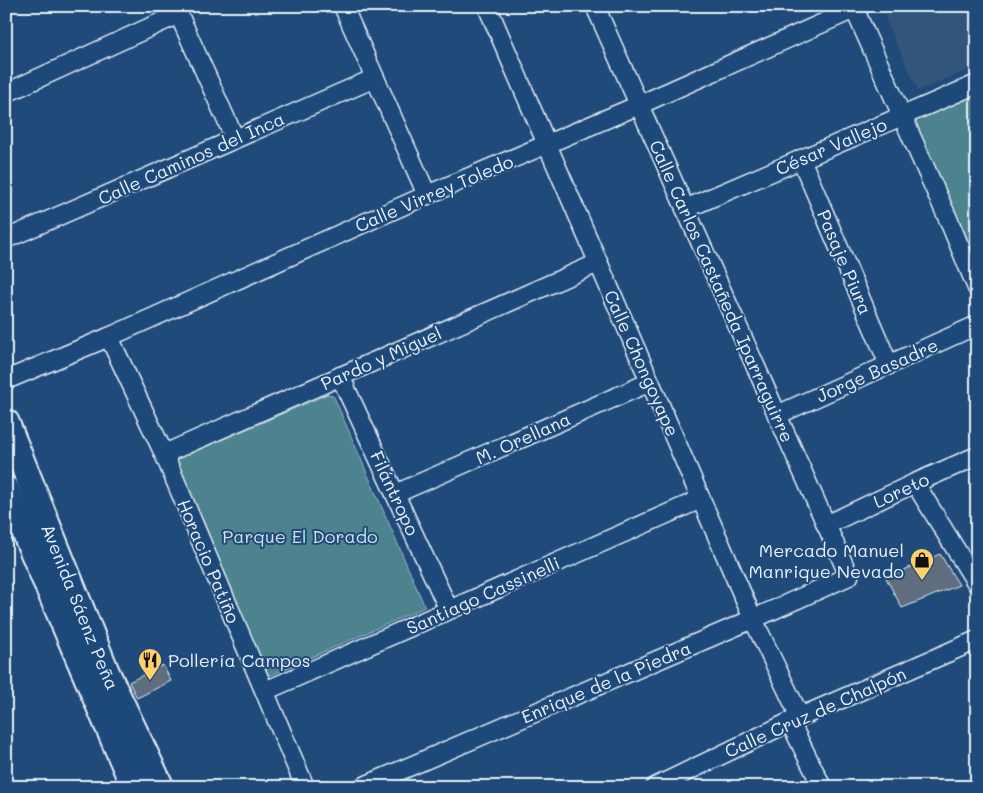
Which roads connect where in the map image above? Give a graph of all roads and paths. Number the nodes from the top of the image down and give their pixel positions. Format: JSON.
{"nodes":[{"id":1,"x":344,"y":6,"type":"edge"},
{"id":2,"x":487,"y":6,"type":"edge"},
{"id":3,"x":595,"y":6,"type":"edge"},
{"id":4,"x":856,"y":7,"type":"edge"},
{"id":5,"x":177,"y":10,"type":"edge"},
{"id":6,"x":375,"y":78,"type":"junction"},
{"id":7,"x":977,"y":84,"type":"edge"},
{"id":8,"x":6,"y":93,"type":"edge"},
{"id":9,"x":639,"y":105,"type":"junction"},
{"id":10,"x":902,"y":116,"type":"junction"},
{"id":11,"x":235,"y":139,"type":"junction"},
{"id":12,"x":547,"y":145,"type":"junction"},
{"id":13,"x":802,"y":159,"type":"junction"},
{"id":14,"x":427,"y":195,"type":"junction"},
{"id":15,"x":685,"y":209,"type":"junction"},
{"id":16,"x":6,"y":239,"type":"edge"},
{"id":17,"x":598,"y":263,"type":"junction"},
{"id":18,"x":977,"y":288,"type":"edge"},
{"id":19,"x":977,"y":325,"type":"edge"},
{"id":20,"x":109,"y":337,"type":"junction"},
{"id":21,"x":889,"y":365,"type":"junction"},
{"id":22,"x":340,"y":376,"type":"junction"},
{"id":23,"x":6,"y":380,"type":"edge"},
{"id":24,"x":650,"y":382,"type":"junction"},
{"id":25,"x":777,"y":414,"type":"junction"},
{"id":26,"x":6,"y":422,"type":"edge"},
{"id":27,"x":164,"y":454,"type":"junction"},
{"id":28,"x":977,"y":456,"type":"edge"},
{"id":29,"x":915,"y":483,"type":"junction"},
{"id":30,"x":6,"y":489,"type":"edge"},
{"id":31,"x":395,"y":494,"type":"junction"},
{"id":32,"x":701,"y":499,"type":"junction"},
{"id":33,"x":826,"y":525,"type":"junction"},
{"id":34,"x":849,"y":576,"type":"joint"},
{"id":35,"x":977,"y":584,"type":"edge"},
{"id":36,"x":449,"y":610,"type":"junction"},
{"id":37,"x":753,"y":619,"type":"junction"},
{"id":38,"x":977,"y":640,"type":"edge"},
{"id":39,"x":265,"y":691,"type":"junction"},
{"id":40,"x":795,"y":720,"type":"junction"},
{"id":41,"x":662,"y":785,"type":"edge"},
{"id":42,"x":134,"y":787,"type":"edge"},
{"id":43,"x":161,"y":787,"type":"edge"},
{"id":44,"x":305,"y":787,"type":"edge"},
{"id":45,"x":362,"y":787,"type":"edge"},
{"id":46,"x":822,"y":787,"type":"edge"}],
"edges":[{"from":1,"to":6,"type":"street"},
{"from":2,"to":12,"type":"street","name":"Calle Chongoyape"},
{"from":3,"to":9,"type":"street","name":"Calle Carlos Castañeda Iparraguirre"},
{"from":4,"to":9,"type":"street","name":"Calle Virrey Toledo"},
{"from":4,"to":10,"type":"street"},
{"from":5,"to":8,"type":"street"},
{"from":5,"to":11,"type":"street"},
{"from":6,"to":11,"type":"street","name":"Calle Caminos del Inca"},
{"from":6,"to":14,"type":"street"},
{"from":7,"to":10,"type":"street","name":"César Vallejo"},
{"from":9,"to":12,"type":"street","name":"Calle Virrey Toledo"},
{"from":9,"to":15,"type":"street","name":"Calle Carlos Castañeda Iparraguirre"},
{"from":10,"to":13,"type":"street","name":"César Vallejo"},
{"from":10,"to":18,"type":"street"},
{"from":11,"to":16,"type":"street","name":"Calle Caminos del Inca"},
{"from":12,"to":14,"type":"street","name":"Calle Virrey Toledo"},
{"from":12,"to":17,"type":"street","name":"Calle Chongoyape"},
{"from":13,"to":15,"type":"street","name":"César Vallejo"},
{"from":13,"to":21,"type":"street","name":"Pasaje Piura"},
{"from":14,"to":20,"type":"street","name":"Calle Virrey Toledo"},
{"from":15,"to":25,"type":"street","name":"Calle Carlos Castañeda Iparraguirre"},
{"from":17,"to":22,"type":"street","name":"Pardo y Miguel"},
{"from":17,"to":24,"type":"street","name":"Calle Chongoyape"},
{"from":19,"to":21,"type":"street","name":"Jorge Basadre"},
{"from":20,"to":23,"type":"street","name":"Calle Virrey Toledo"},
{"from":20,"to":27,"type":"street","name":"Horacio Patiño"},
{"from":21,"to":25,"type":"street","name":"Jorge Basadre"},
{"from":22,"to":27,"type":"street","name":"Pardo y Miguel"},
{"from":22,"to":31,"type":"street","name":"Filántropo"},
{"from":24,"to":31,"type":"street","name":"M. Orellana"},
{"from":24,"to":32,"type":"street","name":"Calle Chongoyape"},
{"from":25,"to":33,"type":"street","name":"Calle Carlos Castañeda Iparraguirre"},
{"from":26,"to":43,"type":"street","name":"Avenida Sáenz Peña"},
{"from":27,"to":39,"type":"street","name":"Horacio Patiño"},
{"from":28,"to":29,"type":"street","name":"Loreto"},
{"from":29,"to":33,"type":"street","name":"Loreto"},
{"from":29,"to":35,"type":"street"},
{"from":30,"to":42,"type":"street","name":"Avenida Sáenz Peña"},
{"from":31,"to":36,"type":"street","name":"Filántropo"},
{"from":32,"to":36,"type":"street","name":"Santiago Cassinelli"},
{"from":32,"to":37,"type":"street","name":"Calle Chongoyape"},
{"from":33,"to":34,"type":"street","name":"Calle Carlos Castañeda Iparraguirre"},
{"from":34,"to":37,"type":"street","name":"Enrique de la Piedra"},
{"from":36,"to":39,"type":"street","name":"Santiago Cassinelli"},
{"from":37,"to":40,"type":"street","name":"Calle Chongoyape"},
{"from":37,"to":45,"type":"street","name":"Enrique de la Piedra"},
{"from":38,"to":40,"type":"street","name":"Calle Cruz de Chalpón"},
{"from":39,"to":44,"type":"street","name":"Horacio Patiño"},
{"from":40,"to":41,"type":"street","name":"Calle Cruz de Chalpón"},
{"from":40,"to":46,"type":"street","name":"Calle Chongoyape"}]}
